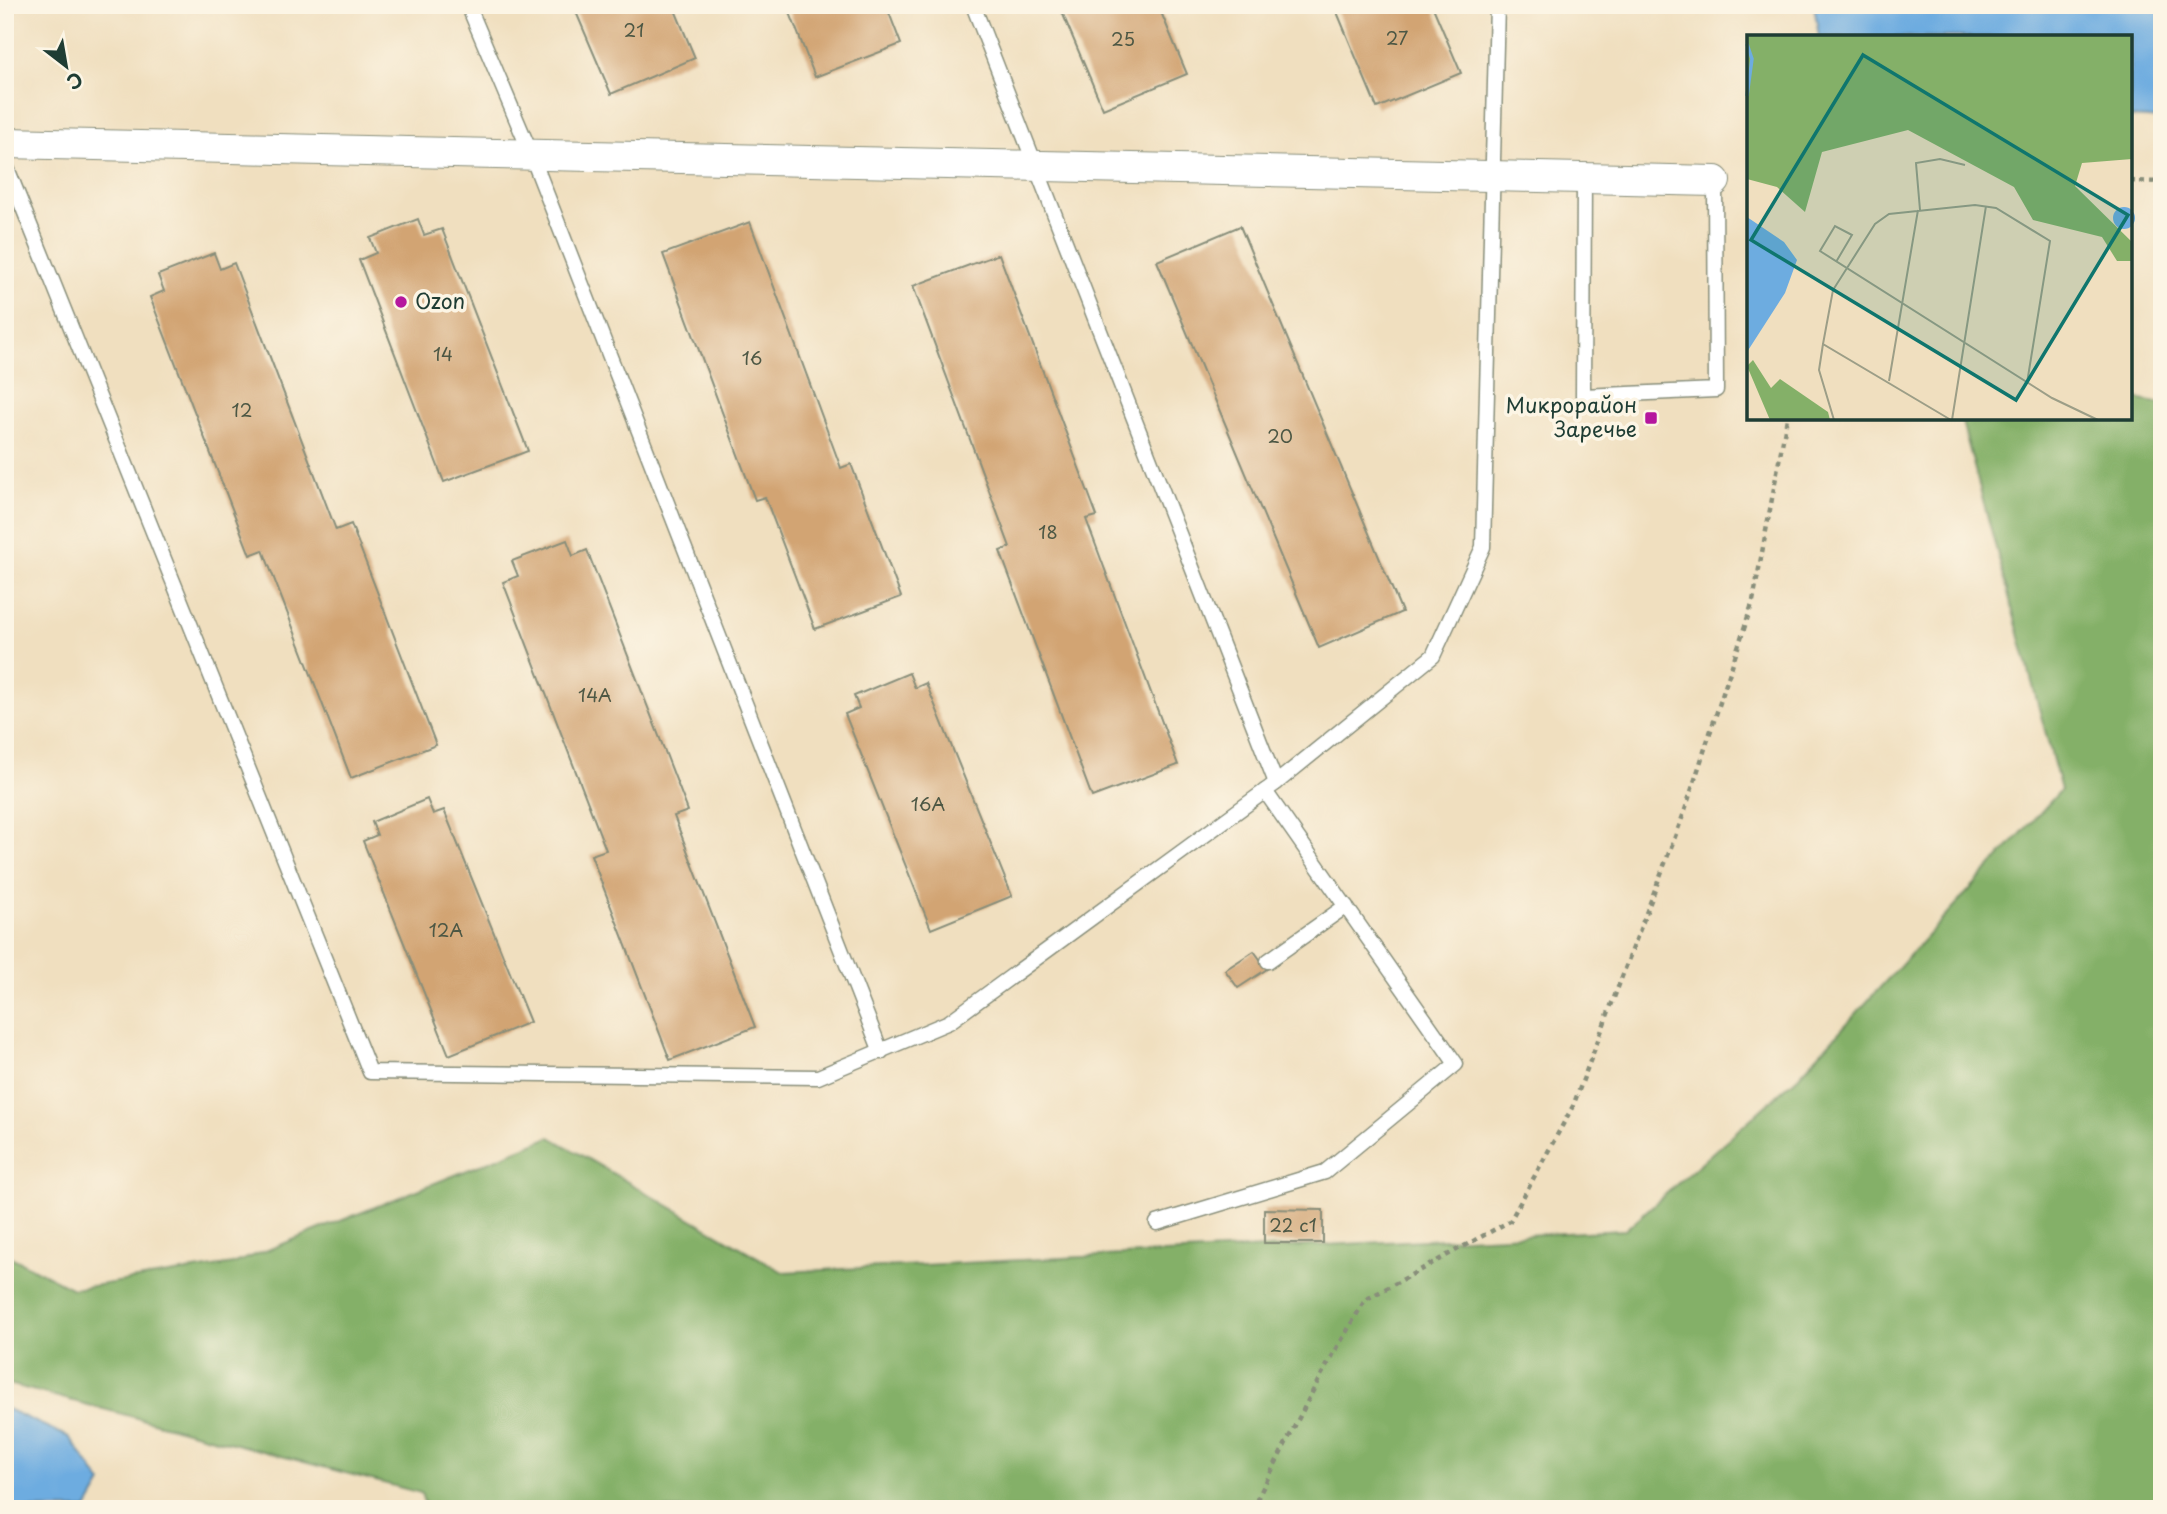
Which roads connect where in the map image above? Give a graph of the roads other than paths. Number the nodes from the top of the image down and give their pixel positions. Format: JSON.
{"nodes":[{"id":1,"x":468,"y":5,"type":"edge"},
{"id":2,"x":973,"y":5,"type":"edge"},
{"id":3,"x":1497,"y":5,"type":"edge"},
{"id":4,"x":5,"y":143,"type":"edge"},
{"id":5,"x":531,"y":154,"type":"junction"},
{"id":6,"x":5,"y":163,"type":"edge"},
{"id":7,"x":1036,"y":166,"type":"junction"},
{"id":8,"x":1494,"y":176,"type":"junction"},
{"id":9,"x":1584,"y":178,"type":"junction"},
{"id":10,"x":1715,"y":181,"type":"joint"},
{"id":11,"x":1270,"y":787,"type":"junction"},
{"id":12,"x":1346,"y":906,"type":"junction"},
{"id":13,"x":1268,"y":961,"type":"dead end"},
{"id":14,"x":881,"y":1052,"type":"junction"},
{"id":15,"x":1157,"y":1223,"type":"dead end"}],
"edges":[{"from":1,"to":5,"type":"lane"},
{"from":2,"to":7,"type":"lane"},
{"from":3,"to":8,"type":"lane"},
{"from":4,"to":5,"type":"street"},
{"from":5,"to":7,"type":"street"},
{"from":5,"to":14,"type":"lane"},
{"from":6,"to":14,"type":"lane"},
{"from":7,"to":8,"type":"street"},
{"from":7,"to":11,"type":"lane"},
{"from":8,"to":9,"type":"street"},
{"from":8,"to":11,"type":"lane"},
{"from":9,"to":10,"type":"street"},
{"from":9,"to":10,"type":"lane"},
{"from":11,"to":12,"type":"lane"},
{"from":11,"to":14,"type":"lane"},
{"from":12,"to":13,"type":"lane"},
{"from":12,"to":15,"type":"lane"}]}
